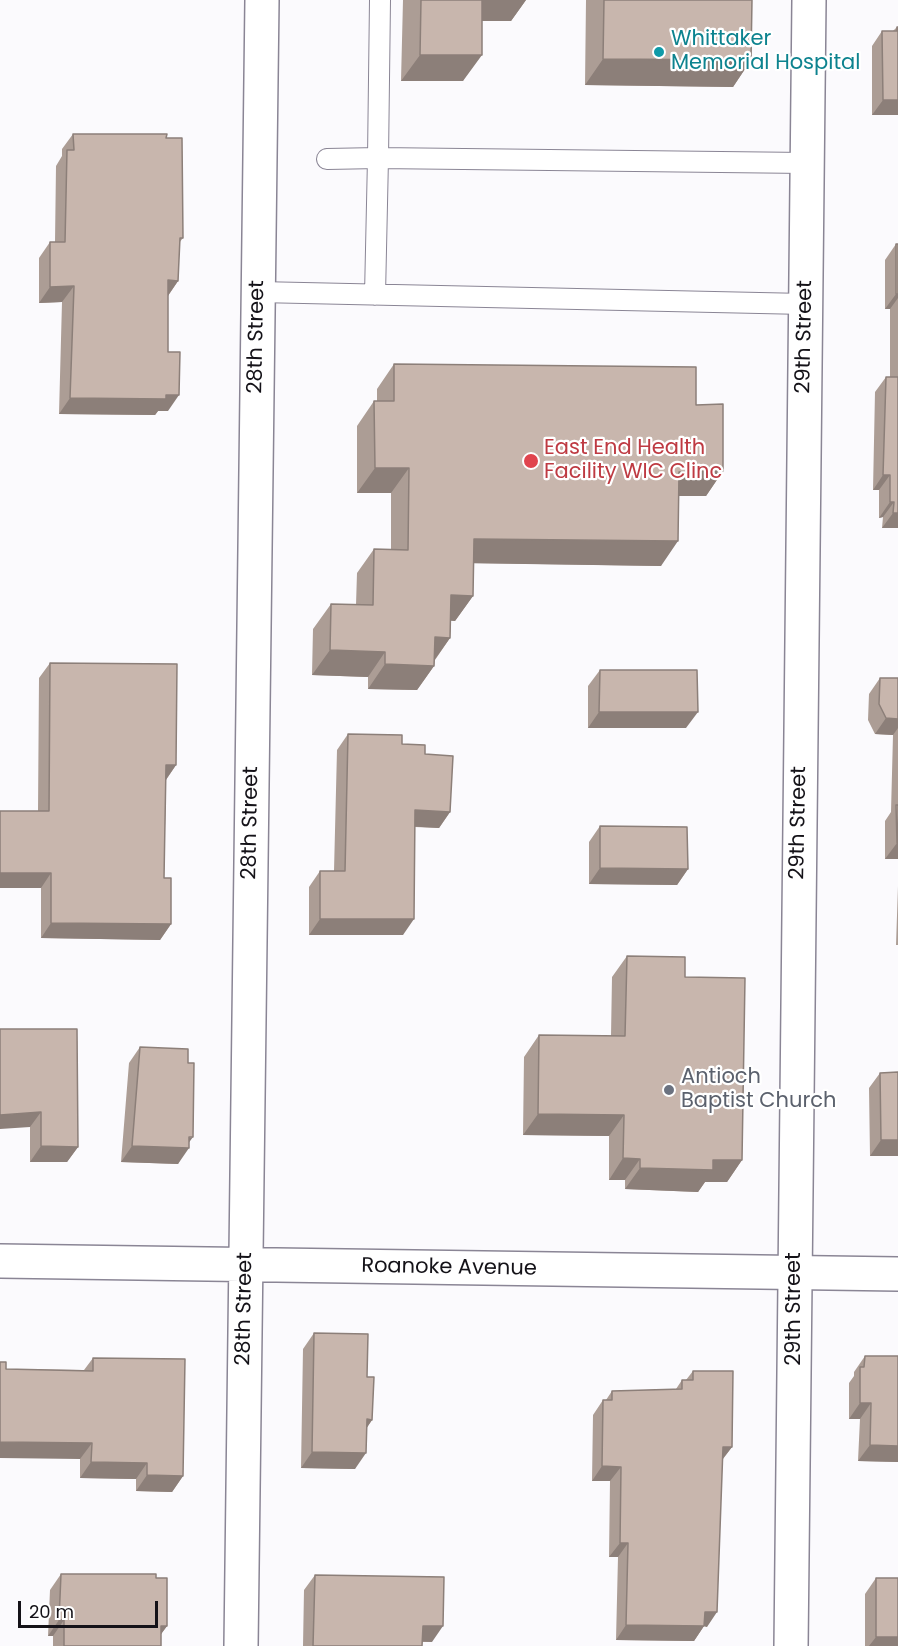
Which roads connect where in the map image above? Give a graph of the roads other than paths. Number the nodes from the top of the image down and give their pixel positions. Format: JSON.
{"nodes":[{"id":1,"x":262,"y":0,"type":"edge"},
{"id":2,"x":380,"y":0,"type":"edge"},
{"id":3,"x":809,"y":0,"type":"edge"},
{"id":4,"x":378,"y":158,"type":"junction"},
{"id":5,"x":327,"y":159,"type":"dead end"},
{"id":6,"x":806,"y":163,"type":"junction"},
{"id":7,"x":258,"y":292,"type":"junction"},
{"id":8,"x":375,"y":295,"type":"junction"},
{"id":9,"x":805,"y":304,"type":"junction"},
{"id":10,"x":0,"y":1261,"type":"edge"},
{"id":11,"x":245,"y":1265,"type":"junction"},
{"id":12,"x":795,"y":1272,"type":"junction"},
{"id":13,"x":898,"y":1274,"type":"edge"},
{"id":14,"x":241,"y":1646,"type":"edge"},
{"id":15,"x":791,"y":1646,"type":"edge"}],
"edges":[{"from":1,"to":7,"type":"street","name":"28th Street"},
{"from":2,"to":4,"type":"lane"},
{"from":3,"to":6,"type":"street","name":"29th Street"},
{"from":4,"to":5,"type":"lane"},
{"from":4,"to":6,"type":"lane"},
{"from":4,"to":8,"type":"lane"},
{"from":6,"to":9,"type":"street","name":"29th Street"},
{"from":7,"to":8,"type":"lane"},
{"from":7,"to":11,"type":"street","name":"28th Street"},
{"from":8,"to":9,"type":"lane"},
{"from":9,"to":12,"type":"street","name":"29th Street"},
{"from":10,"to":11,"type":"street","name":"Roanoke Avenue"},
{"from":11,"to":12,"type":"street","name":"Roanoke Avenue"},
{"from":11,"to":14,"type":"street","name":"28th Street"},
{"from":12,"to":13,"type":"street","name":"Roanoke Avenue"},
{"from":12,"to":15,"type":"street","name":"29th Street"}]}
